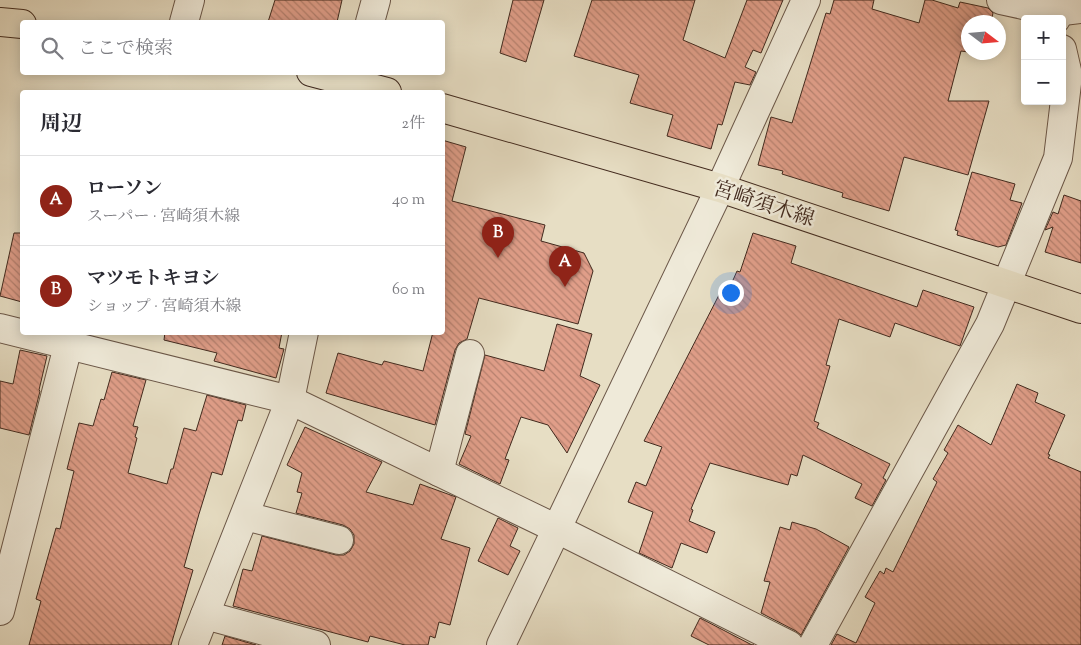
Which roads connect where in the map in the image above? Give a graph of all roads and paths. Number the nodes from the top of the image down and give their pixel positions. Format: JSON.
{"nodes":[{"id":1,"x":190,"y":0,"type":"edge"},
{"id":2,"x":376,"y":0,"type":"edge"},
{"id":3,"x":806,"y":0,"type":"edge"},
{"id":4,"x":1001,"y":0,"type":"edge"},
{"id":5,"x":1064,"y":13,"type":"edge"},
{"id":6,"x":185,"y":20,"type":"edge"},
{"id":7,"x":371,"y":20,"type":"edge"},
{"id":8,"x":0,"y":22,"type":"edge"},
{"id":9,"x":20,"y":24,"type":"edge"},
{"id":10,"x":1065,"y":60,"type":"edge"},
{"id":11,"x":323,"y":75,"type":"edge"},
{"id":12,"x":354,"y":83,"type":"edge"},
{"id":13,"x":380,"y":90,"type":"edge"},
{"id":14,"x":445,"y":109,"type":"edge"},
{"id":15,"x":720,"y":188,"type":"junction"},
{"id":16,"x":1007,"y":284,"type":"junction"},
{"id":17,"x":1081,"y":309,"type":"edge"},
{"id":18,"x":0,"y":328,"type":"edge"},
{"id":19,"x":20,"y":333,"type":"edge"},
{"id":20,"x":26,"y":335,"type":"edge"},
{"id":21,"x":303,"y":335,"type":"edge"},
{"id":22,"x":68,"y":346,"type":"junction"},
{"id":23,"x":470,"y":354,"type":"dead end"},
{"id":24,"x":290,"y":400,"type":"junction"},
{"id":25,"x":439,"y":472,"type":"junction"},
{"id":26,"x":245,"y":516,"type":"junction"},
{"id":27,"x":557,"y":529,"type":"junction"},
{"id":28,"x":339,"y":540,"type":"dead end"},
{"id":29,"x":0,"y":611,"type":"edge"},
{"id":30,"x":206,"y":614,"type":"junction"},
{"id":31,"x":193,"y":645,"type":"edge"},
{"id":32,"x":316,"y":645,"type":"edge"},
{"id":33,"x":501,"y":645,"type":"edge"},
{"id":34,"x":789,"y":645,"type":"edge"},
{"id":35,"x":813,"y":645,"type":"edge"}],
"edges":[{"from":1,"to":6,"type":"street"},
{"from":2,"to":7,"type":"street"},
{"from":3,"to":15,"type":"street"},
{"from":4,"to":5,"type":"street"},
{"from":8,"to":9,"type":"main road"},
{"from":10,"to":16,"type":"street"},
{"from":11,"to":12,"type":"main road"},
{"from":12,"to":13,"type":"main road"},
{"from":14,"to":15,"type":"main road","name":"宮崎須木線"},
{"from":15,"to":16,"type":"main road","name":"宮崎須木線"},
{"from":15,"to":27,"type":"street"},
{"from":16,"to":17,"type":"main road","name":"宮崎須木線"},
{"from":16,"to":35,"type":"street"},
{"from":18,"to":19,"type":"street"},
{"from":20,"to":22,"type":"street"},
{"from":21,"to":24,"type":"street"},
{"from":22,"to":24,"type":"street"},
{"from":22,"to":29,"type":"street"},
{"from":23,"to":25,"type":"street"},
{"from":24,"to":25,"type":"street"},
{"from":24,"to":26,"type":"street"},
{"from":25,"to":27,"type":"street"},
{"from":26,"to":28,"type":"street"},
{"from":26,"to":30,"type":"street"},
{"from":27,"to":33,"type":"street"},
{"from":27,"to":34,"type":"street"},
{"from":30,"to":31,"type":"street"},
{"from":30,"to":32,"type":"street"}]}
